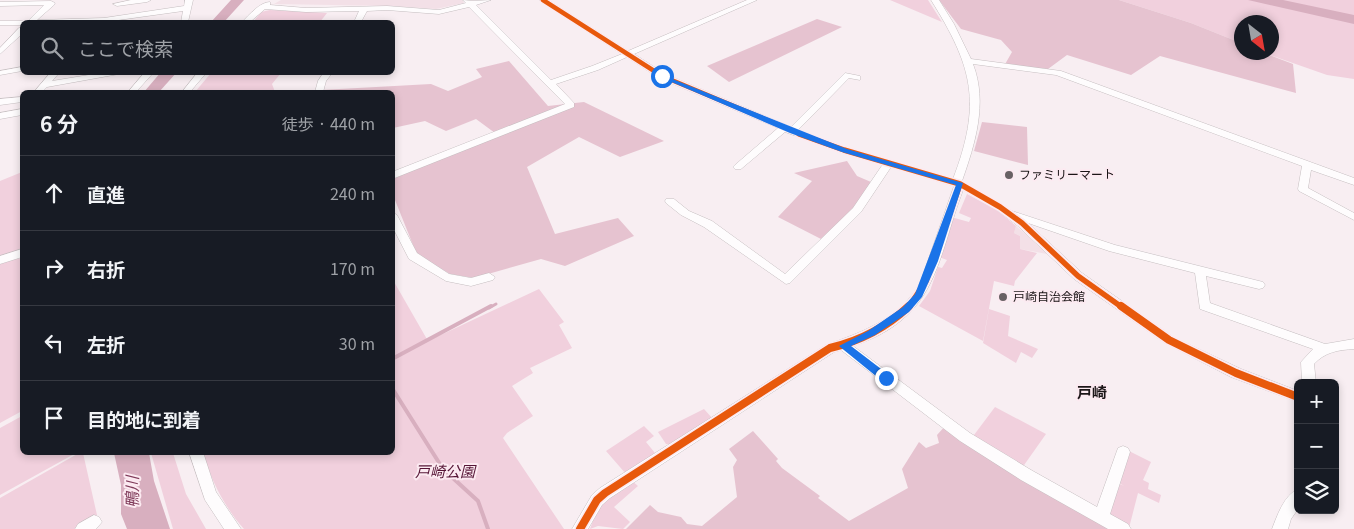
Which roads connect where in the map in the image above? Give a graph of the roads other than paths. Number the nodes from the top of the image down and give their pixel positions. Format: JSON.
{"nodes":[{"id":1,"x":45,"y":0,"type":"edge"},
{"id":2,"x":147,"y":0,"type":"edge"},
{"id":3,"x":273,"y":0,"type":"edge"},
{"id":4,"x":487,"y":0,"type":"edge"},
{"id":5,"x":543,"y":0,"type":"edge"},
{"id":6,"x":753,"y":0,"type":"edge"},
{"id":7,"x":935,"y":0,"type":"edge"},
{"id":8,"x":119,"y":2,"type":"edge"},
{"id":9,"x":469,"y":2,"type":"edge"},
{"id":10,"x":33,"y":3,"type":"junction"},
{"id":11,"x":0,"y":4,"type":"edge"},
{"id":12,"x":188,"y":4,"type":"edge"},
{"id":13,"x":262,"y":7,"type":"junction"},
{"id":14,"x":364,"y":9,"type":"junction"},
{"id":15,"x":32,"y":20,"type":"edge"},
{"id":16,"x":104,"y":20,"type":"edge"},
{"id":17,"x":108,"y":20,"type":"edge"},
{"id":18,"x":185,"y":20,"type":"edge"},
{"id":19,"x":248,"y":20,"type":"edge"},
{"id":20,"x":359,"y":20,"type":"edge"},
{"id":21,"x":0,"y":23,"type":"edge"},
{"id":22,"x":20,"y":23,"type":"edge"},
{"id":23,"x":20,"y":32,"type":"edge"},
{"id":24,"x":9,"y":43,"type":"junction"},
{"id":25,"x":20,"y":44,"type":"edge"},
{"id":26,"x":0,"y":52,"type":"edge"},
{"id":27,"x":626,"y":54,"type":"junction"},
{"id":28,"x":968,"y":61,"type":"junction"},
{"id":29,"x":20,"y":68,"type":"edge"},
{"id":30,"x":0,"y":72,"type":"edge"},
{"id":31,"x":53,"y":75,"type":"edge"},
{"id":32,"x":107,"y":75,"type":"edge"},
{"id":33,"x":147,"y":75,"type":"edge"},
{"id":34,"x":200,"y":75,"type":"edge"},
{"id":35,"x":327,"y":75,"type":"edge"},
{"id":36,"x":857,"y":78,"type":"dead end"},
{"id":37,"x":550,"y":83,"type":"junction"},
{"id":38,"x":44,"y":85,"type":"junction"},
{"id":39,"x":40,"y":90,"type":"edge"},
{"id":40,"x":134,"y":90,"type":"edge"},
{"id":41,"x":188,"y":90,"type":"edge"},
{"id":42,"x":320,"y":90,"type":"edge"},
{"id":43,"x":20,"y":100,"type":"edge"},
{"id":44,"x":0,"y":102,"type":"edge"},
{"id":45,"x":20,"y":112,"type":"edge"},
{"id":46,"x":0,"y":116,"type":"edge"},
{"id":47,"x":788,"y":130,"type":"junction"},
{"id":48,"x":888,"y":164,"type":"junction"},
{"id":49,"x":1306,"y":166,"type":"junction"},
{"id":50,"x":738,"y":167,"type":"dead end"},
{"id":51,"x":395,"y":175,"type":"edge"},
{"id":52,"x":1354,"y":182,"type":"edge"},
{"id":53,"x":958,"y":184,"type":"junction"},
{"id":54,"x":670,"y":201,"type":"dead end"},
{"id":55,"x":1007,"y":212,"type":"junction"},
{"id":56,"x":1354,"y":217,"type":"edge"},
{"id":57,"x":395,"y":220,"type":"edge"},
{"id":58,"x":20,"y":253,"type":"edge"},
{"id":59,"x":0,"y":260,"type":"edge"},
{"id":60,"x":1200,"y":270,"type":"junction"},
{"id":61,"x":489,"y":277,"type":"dead end"},
{"id":62,"x":1259,"y":285,"type":"dead end"},
{"id":63,"x":1354,"y":344,"type":"edge"},
{"id":64,"x":844,"y":346,"type":"junction"},
{"id":65,"x":1323,"y":348,"type":"junction"},
{"id":66,"x":1309,"y":379,"type":"edge"},
{"id":67,"x":1294,"y":395,"type":"edge"},
{"id":68,"x":1123,"y":452,"type":"dead end"},
{"id":69,"x":197,"y":455,"type":"edge"},
{"id":70,"x":1294,"y":502,"type":"edge"},
{"id":71,"x":1101,"y":518,"type":"junction"},
{"id":72,"x":233,"y":529,"type":"edge"},
{"id":73,"x":580,"y":529,"type":"edge"},
{"id":74,"x":1123,"y":529,"type":"edge"},
{"id":75,"x":1280,"y":529,"type":"edge"}],
"edges":[{"from":1,"to":10,"type":"street"},
{"from":2,"to":8,"type":"street"},
{"from":3,"to":13,"type":"street"},
{"from":4,"to":9,"type":"street"},
{"from":5,"to":27,"type":"street"},
{"from":6,"to":27,"type":"street"},
{"from":7,"to":28,"type":"street"},
{"from":8,"to":16,"type":"street"},
{"from":9,"to":14,"type":"street"},
{"from":9,"to":37,"type":"street"},
{"from":10,"to":11,"type":"street"},
{"from":10,"to":15,"type":"street"},
{"from":12,"to":17,"type":"street"},
{"from":12,"to":18,"type":"street"},
{"from":13,"to":14,"type":"street"},
{"from":13,"to":19,"type":"street"},
{"from":14,"to":20,"type":"street"},
{"from":21,"to":22,"type":"street"},
{"from":23,"to":24,"type":"street"},
{"from":24,"to":25,"type":"street"},
{"from":24,"to":26,"type":"street"},
{"from":27,"to":37,"type":"street"},
{"from":27,"to":47,"type":"street"},
{"from":28,"to":49,"type":"street"},
{"from":28,"to":53,"type":"street"},
{"from":29,"to":30,"type":"street"},
{"from":31,"to":38,"type":"street"},
{"from":32,"to":38,"type":"street"},
{"from":33,"to":40,"type":"street"},
{"from":34,"to":41,"type":"street"},
{"from":35,"to":42,"type":"street"},
{"from":36,"to":47,"type":"street"},
{"from":37,"to":51,"type":"street"},
{"from":38,"to":39,"type":"street"},
{"from":43,"to":44,"type":"street"},
{"from":45,"to":46,"type":"street"},
{"from":47,"to":48,"type":"street"},
{"from":47,"to":50,"type":"street"},
{"from":48,"to":53,"type":"street"},
{"from":48,"to":54,"type":"street"},
{"from":49,"to":52,"type":"street"},
{"from":49,"to":56,"type":"street"},
{"from":53,"to":55,"type":"street"},
{"from":53,"to":64,"type":"street"},
{"from":55,"to":60,"type":"street"},
{"from":55,"to":67,"type":"street"},
{"from":57,"to":61,"type":"street"},
{"from":58,"to":59,"type":"street"},
{"from":60,"to":62,"type":"street"},
{"from":60,"to":65,"type":"street"},
{"from":63,"to":65,"type":"street"},
{"from":64,"to":71,"type":"street"},
{"from":64,"to":73,"type":"street"},
{"from":65,"to":66,"type":"street"},
{"from":68,"to":71,"type":"street"},
{"from":69,"to":72,"type":"street"},
{"from":70,"to":75,"type":"street"},
{"from":71,"to":74,"type":"street"}]}
